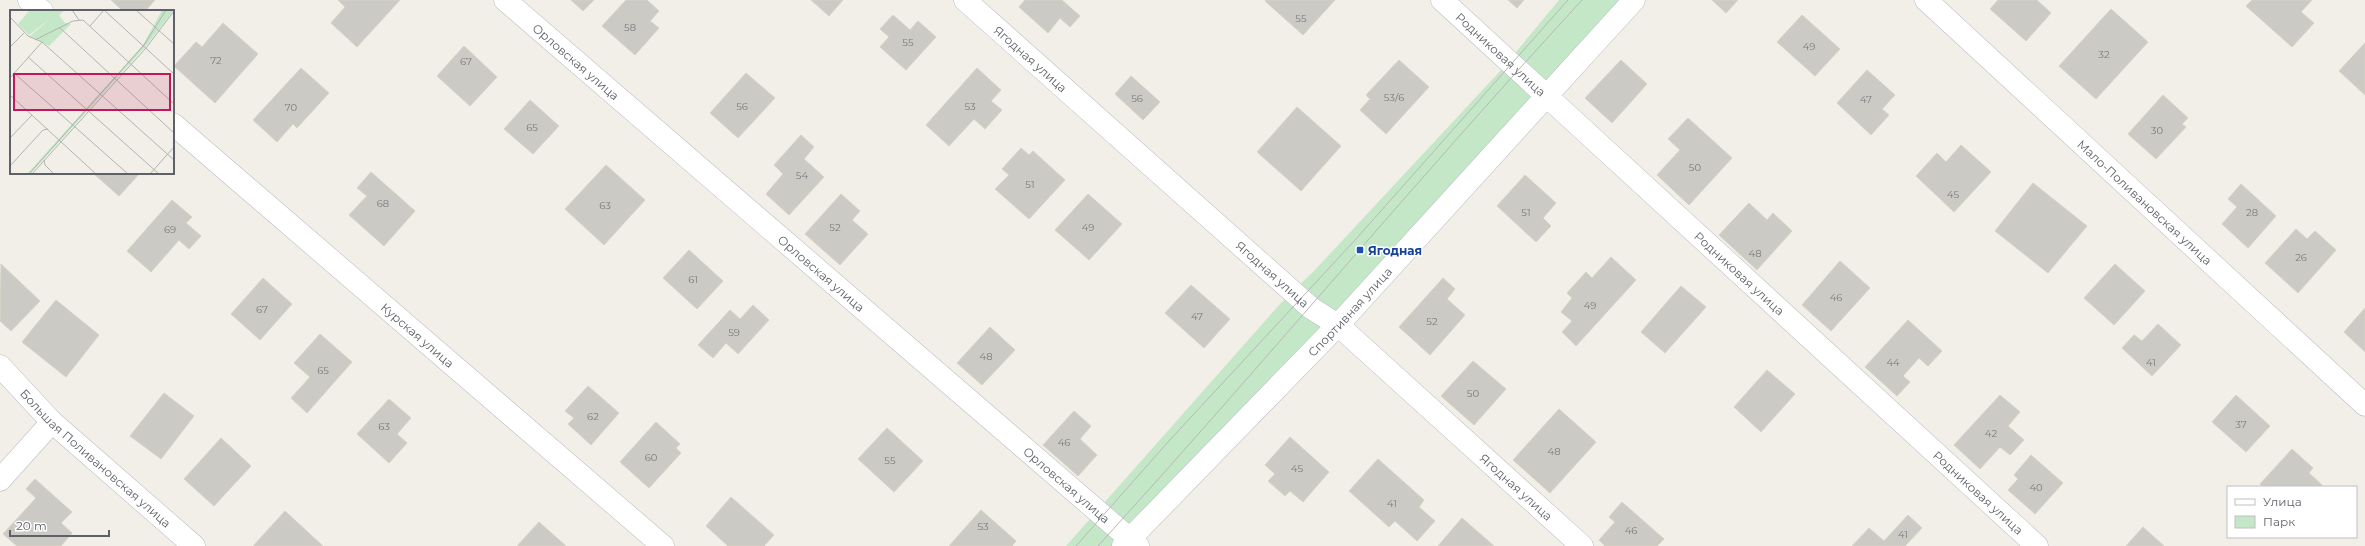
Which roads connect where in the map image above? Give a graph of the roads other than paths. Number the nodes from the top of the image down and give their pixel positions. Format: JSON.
{"nodes":[{"id":1,"x":29,"y":0,"type":"edge"},
{"id":2,"x":505,"y":0,"type":"edge"},
{"id":3,"x":965,"y":0,"type":"edge"},
{"id":4,"x":1442,"y":0,"type":"edge"},
{"id":5,"x":1634,"y":0,"type":"edge"},
{"id":6,"x":1926,"y":0,"type":"edge"},
{"id":7,"x":41,"y":10,"type":"edge"},
{"id":8,"x":1546,"y":96,"type":"junction"},
{"id":9,"x":174,"y":125,"type":"edge"},
{"id":10,"x":1338,"y":325,"type":"junction"},
{"id":11,"x":0,"y":366,"type":"edge"},
{"id":12,"x":2365,"y":405,"type":"edge"},
{"id":13,"x":52,"y":422,"type":"junction"},
{"id":14,"x":0,"y":480,"type":"edge"},
{"id":15,"x":1130,"y":544,"type":"edge"},
{"id":16,"x":194,"y":546,"type":"edge"},
{"id":17,"x":663,"y":546,"type":"edge"},
{"id":18,"x":1582,"y":546,"type":"edge"},
{"id":19,"x":2036,"y":546,"type":"edge"}],
"edges":[{"from":1,"to":7,"type":"street"},
{"from":2,"to":15,"type":"street","name":"Орловская улица"},
{"from":3,"to":10,"type":"street","name":"Ягодная улица"},
{"from":4,"to":8,"type":"street","name":"Родниковая улица"},
{"from":5,"to":8,"type":"street","name":"Спортивная улица"},
{"from":6,"to":12,"type":"street","name":"Мало-Поливановская улица"},
{"from":8,"to":10,"type":"street","name":"Спортивная улица"},
{"from":8,"to":19,"type":"street","name":"Родниковая улица"},
{"from":9,"to":17,"type":"street","name":"Курская улица"},
{"from":10,"to":15,"type":"street","name":"Спортивная улица"},
{"from":10,"to":18,"type":"street","name":"Ягодная улица"},
{"from":11,"to":13,"type":"street","name":"Большая Поливановская улица"},
{"from":13,"to":14,"type":"street"},
{"from":13,"to":16,"type":"street","name":"Большая Поливановская улица"}]}
